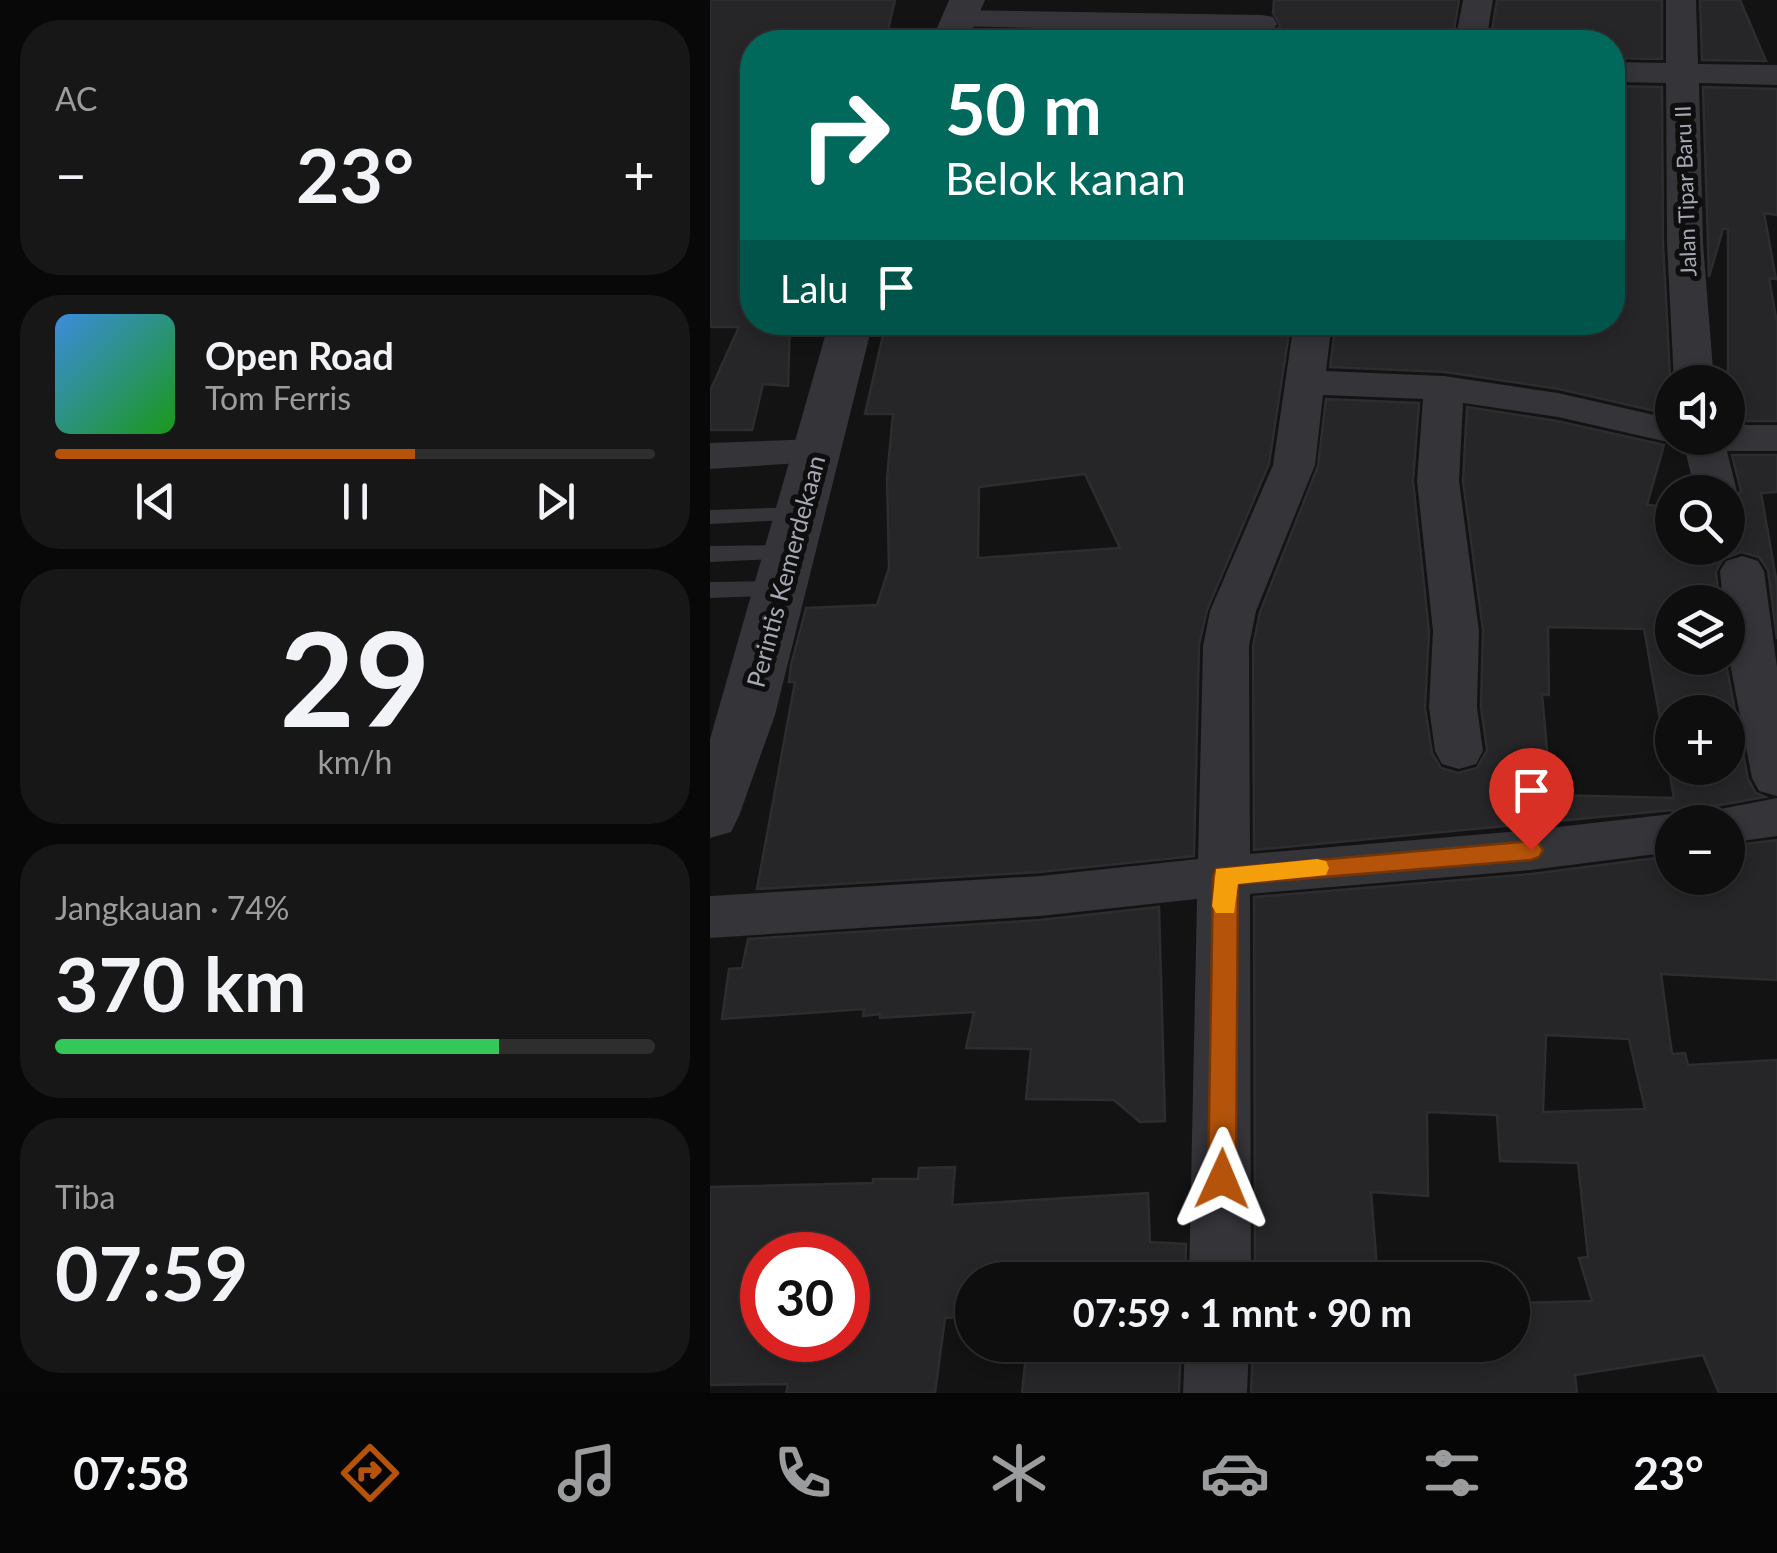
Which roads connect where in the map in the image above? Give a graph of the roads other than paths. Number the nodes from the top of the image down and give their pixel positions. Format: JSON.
{"nodes":[{"id":1,"x":1478,"y":0,"type":"edge"},
{"id":2,"x":1681,"y":0,"type":"edge"},
{"id":3,"x":958,"y":21,"type":"edge"},
{"id":4,"x":1262,"y":22,"type":"edge"},
{"id":5,"x":1473,"y":30,"type":"edge"},
{"id":6,"x":1625,"y":72,"type":"edge"},
{"id":7,"x":1682,"y":72,"type":"junction"},
{"id":8,"x":1777,"y":75,"type":"edge"},
{"id":9,"x":848,"y":335,"type":"edge"},
{"id":10,"x":1311,"y":335,"type":"edge"},
{"id":11,"x":1693,"y":365,"type":"edge"},
{"id":12,"x":1304,"y":382,"type":"junction"},
{"id":13,"x":1444,"y":388,"type":"junction"},
{"id":14,"x":1655,"y":427,"type":"edge"},
{"id":15,"x":1745,"y":438,"type":"edge"},
{"id":16,"x":1777,"y":438,"type":"edge"},
{"id":17,"x":816,"y":452,"type":"junction"},
{"id":18,"x":710,"y":456,"type":"edge"},
{"id":19,"x":710,"y":518,"type":"edge"},
{"id":20,"x":790,"y":552,"type":"junction"},
{"id":21,"x":710,"y":554,"type":"edge"},
{"id":22,"x":1742,"y":571,"type":"dead end"},
{"id":23,"x":710,"y":590,"type":"edge"},
{"id":24,"x":1459,"y":752,"type":"dead end"},
{"id":25,"x":1777,"y":778,"type":"edge"},
{"id":26,"x":710,"y":816,"type":"edge"},
{"id":27,"x":1777,"y":816,"type":"edge"},
{"id":28,"x":1745,"y":821,"type":"edge"},
{"id":29,"x":1655,"y":834,"type":"edge"},
{"id":30,"x":1225,"y":876,"type":"junction"},
{"id":31,"x":710,"y":917,"type":"edge"},
{"id":32,"x":1220,"y":1262,"type":"edge"},
{"id":33,"x":1216,"y":1362,"type":"edge"},
{"id":34,"x":1215,"y":1393,"type":"edge"}],
"edges":[{"from":1,"to":5,"type":"street"},
{"from":2,"to":7,"type":"street","name":"Jalan Tipar Baru II"},
{"from":3,"to":4,"type":"street"},
{"from":6,"to":7,"type":"street"},
{"from":7,"to":8,"type":"street"},
{"from":7,"to":11,"type":"street","name":"Jalan Tipar Baru II"},
{"from":9,"to":17,"type":"street","name":"Perintis Kemerdekaan"},
{"from":10,"to":12,"type":"street"},
{"from":12,"to":13,"type":"street"},
{"from":12,"to":30,"type":"street"},
{"from":13,"to":14,"type":"street"},
{"from":13,"to":24,"type":"street"},
{"from":15,"to":16,"type":"street"},
{"from":17,"to":18,"type":"street"},
{"from":17,"to":20,"type":"street","name":"Perintis Kemerdekaan"},
{"from":19,"to":20,"type":"lane"},
{"from":20,"to":21,"type":"lane"},
{"from":20,"to":23,"type":"lane"},
{"from":20,"to":26,"type":"street","name":"Perintis Kemerdekaan"},
{"from":22,"to":25,"type":"street"},
{"from":27,"to":28,"type":"street"},
{"from":29,"to":30,"type":"street"},
{"from":30,"to":31,"type":"street"},
{"from":30,"to":32,"type":"street"},
{"from":33,"to":34,"type":"street"}]}
